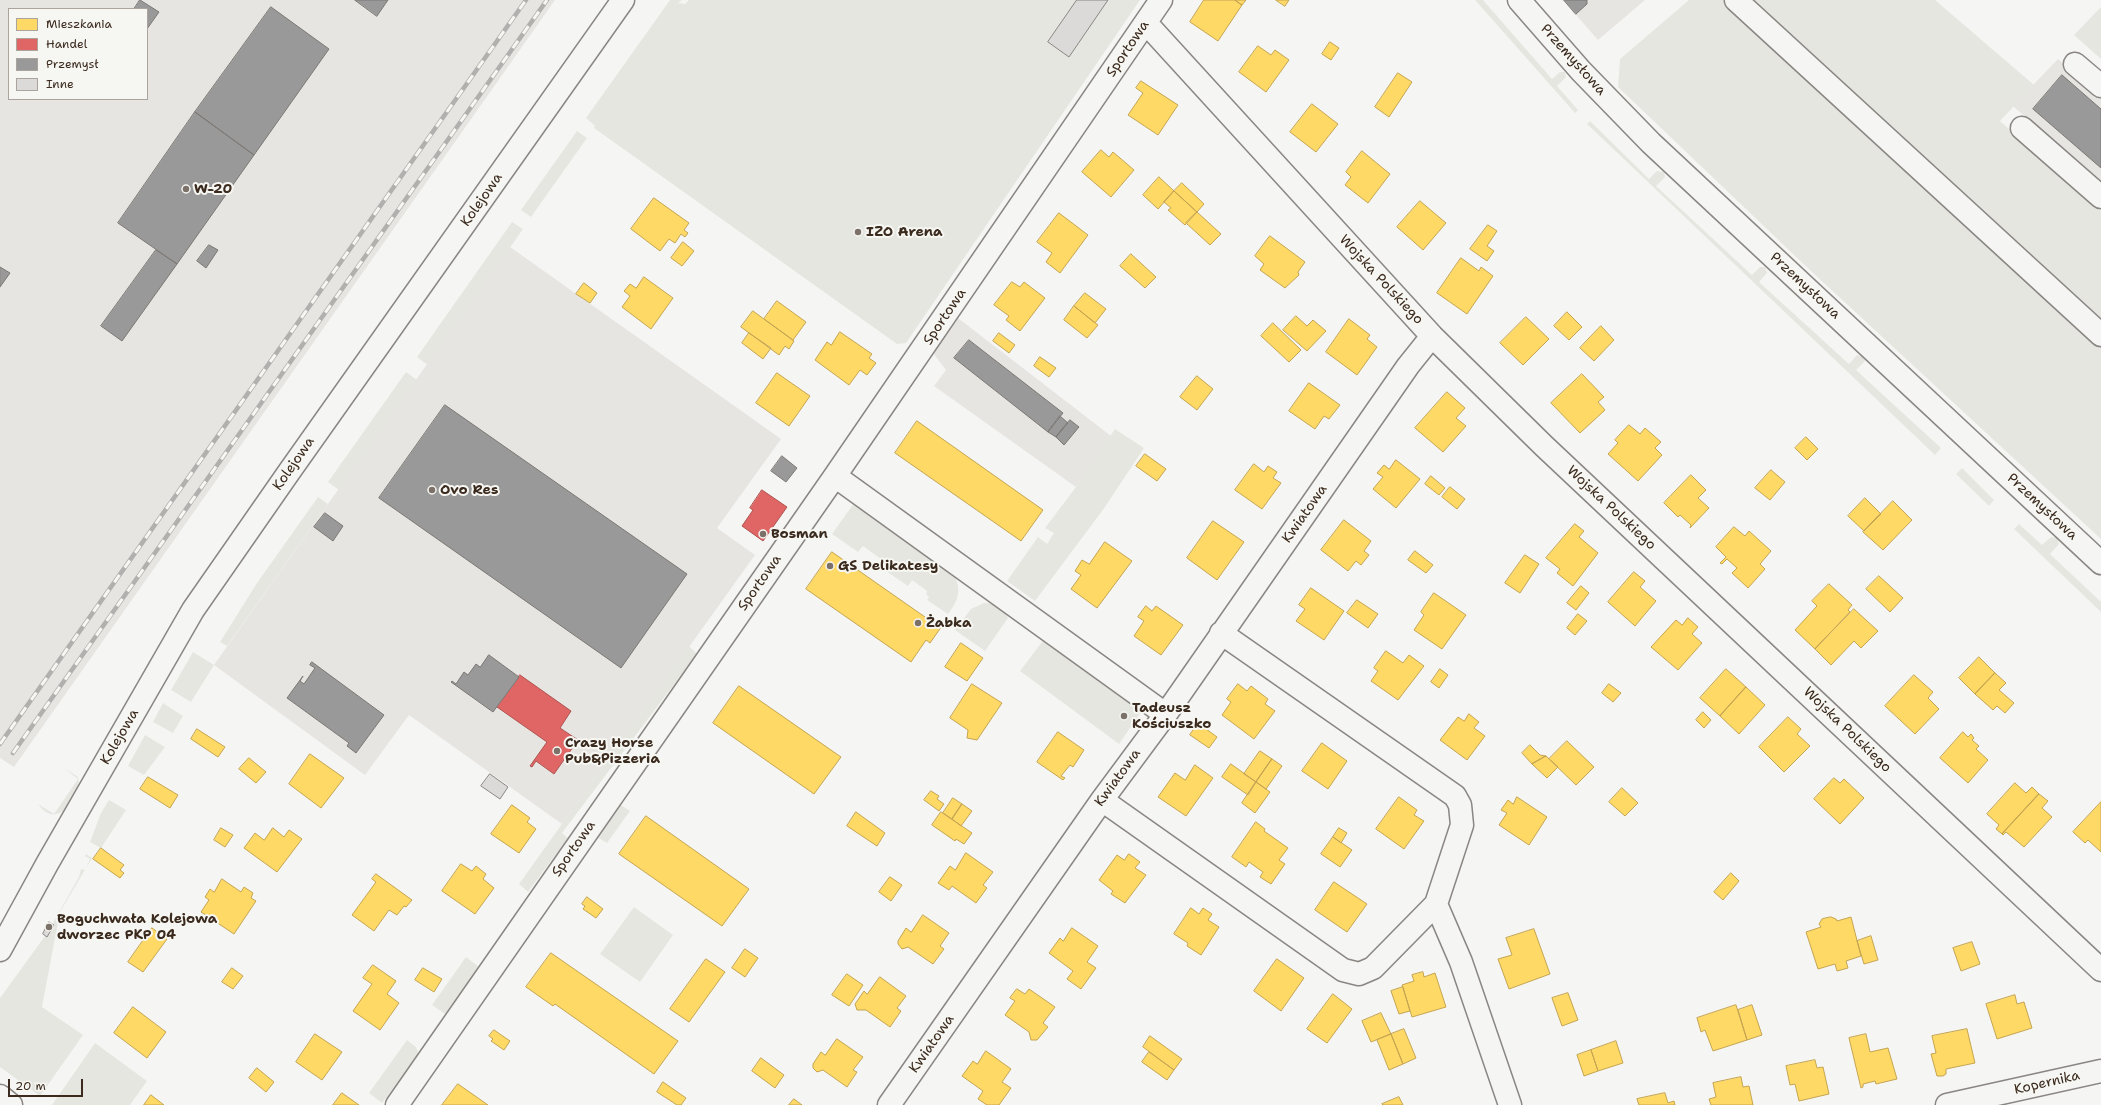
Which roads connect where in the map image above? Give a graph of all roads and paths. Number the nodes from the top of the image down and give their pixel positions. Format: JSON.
{"nodes":[{"id":1,"x":623,"y":0,"type":"edge"},
{"id":2,"x":1162,"y":0,"type":"edge"},
{"id":3,"x":1519,"y":0,"type":"edge"},
{"id":4,"x":1736,"y":0,"type":"edge"},
{"id":5,"x":1146,"y":23,"type":"junction"},
{"id":6,"x":2075,"y":64,"type":"dead end"},
{"id":7,"x":2101,"y":86,"type":"edge"},
{"id":8,"x":2022,"y":128,"type":"dead end"},
{"id":9,"x":2101,"y":197,"type":"edge"},
{"id":10,"x":2101,"y":335,"type":"edge"},
{"id":11,"x":1432,"y":336,"type":"junction"},
{"id":12,"x":835,"y":476,"type":"junction"},
{"id":13,"x":2101,"y":563,"type":"edge"},
{"id":14,"x":1221,"y":633,"type":"junction"},
{"id":15,"x":1165,"y":714,"type":"junction"},
{"id":16,"x":1102,"y":800,"type":"junction"},
{"id":17,"x":1436,"y":904,"type":"junction"},
{"id":18,"x":0,"y":950,"type":"edge"},
{"id":19,"x":2101,"y":970,"type":"edge"},
{"id":20,"x":2101,"y":1071,"type":"edge"},
{"id":21,"x":397,"y":1105,"type":"edge"},
{"id":22,"x":888,"y":1105,"type":"edge"},
{"id":23,"x":1510,"y":1105,"type":"edge"},
{"id":24,"x":1947,"y":1105,"type":"edge"}],
"edges":[{"from":1,"to":18,"type":"street","name":"Kolejowa"},
{"from":2,"to":5,"type":"street","name":"Sportowa"},
{"from":3,"to":13,"type":"street","name":"Przemysłowa"},
{"from":4,"to":10,"type":"street"},
{"from":5,"to":11,"type":"street","name":"Wojska Polskiego"},
{"from":5,"to":12,"type":"street","name":"Sportowa"},
{"from":6,"to":7,"type":"street"},
{"from":8,"to":9,"type":"street"},
{"from":11,"to":14,"type":"street","name":"Kwiatowa"},
{"from":11,"to":19,"type":"street","name":"Wojska Polskiego"},
{"from":12,"to":15,"type":"street"},
{"from":12,"to":21,"type":"street","name":"Sportowa"},
{"from":14,"to":15,"type":"street","name":"Kwiatowa"},
{"from":14,"to":17,"type":"street"},
{"from":15,"to":16,"type":"street","name":"Kwiatowa"},
{"from":16,"to":17,"type":"street"},
{"from":16,"to":22,"type":"street","name":"Kwiatowa"},
{"from":17,"to":23,"type":"street"},
{"from":20,"to":24,"type":"street","name":"Kopernika"}]}
